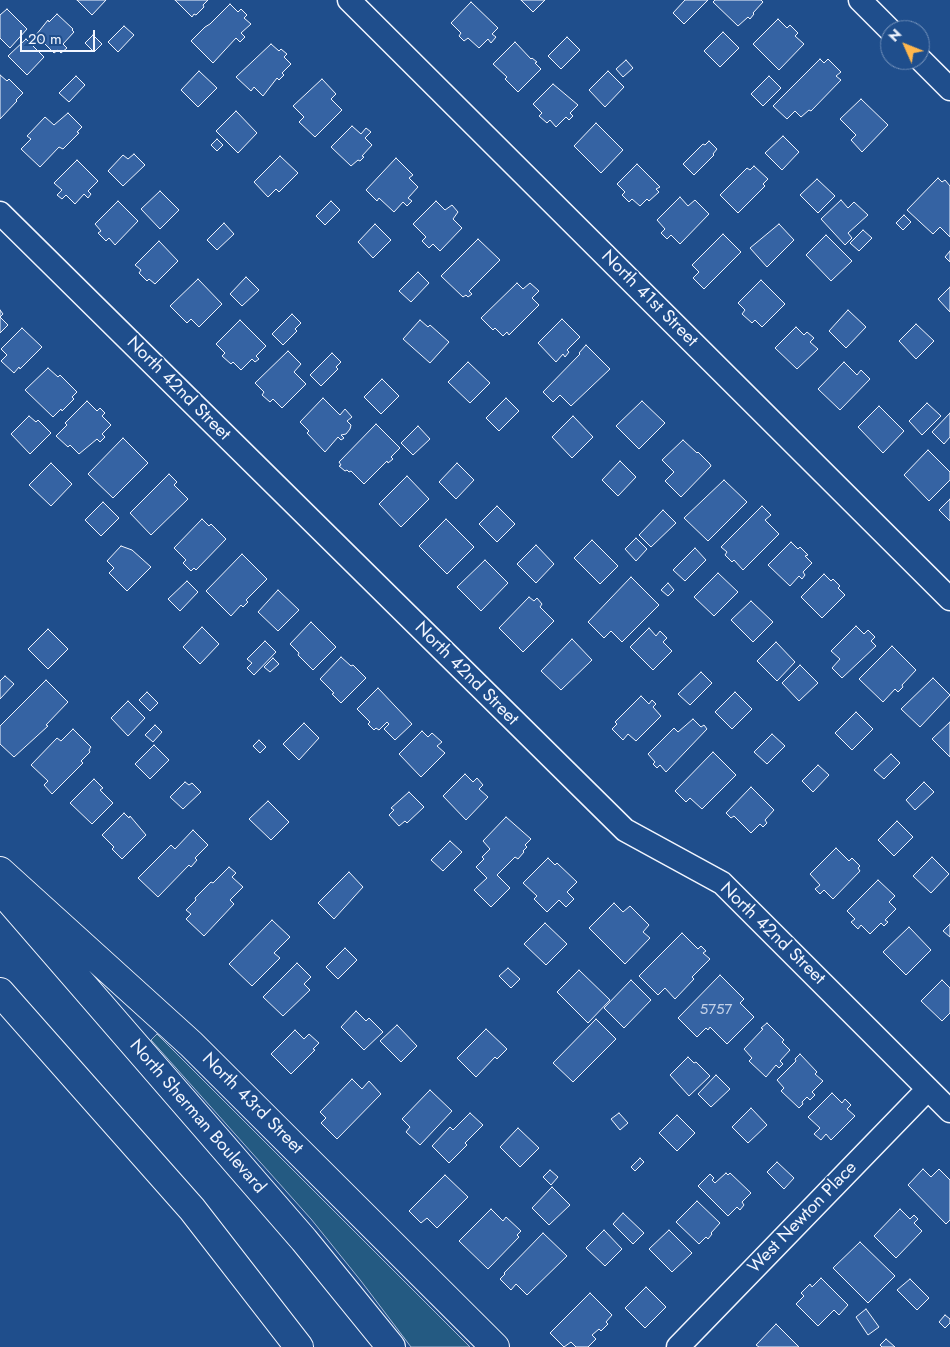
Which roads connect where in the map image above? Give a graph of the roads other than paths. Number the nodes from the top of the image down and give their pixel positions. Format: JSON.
{"nodes":[{"id":1,"x":349,"y":0,"type":"edge"},
{"id":2,"x":860,"y":0,"type":"edge"},
{"id":3,"x":880,"y":20,"type":"edge"},
{"id":4,"x":930,"y":70,"type":"edge"},
{"id":5,"x":950,"y":89,"type":"edge"},
{"id":6,"x":0,"y":213,"type":"edge"},
{"id":7,"x":950,"y":599,"type":"edge"},
{"id":8,"x":0,"y":871,"type":"edge"},
{"id":9,"x":0,"y":890,"type":"edge"},
{"id":10,"x":0,"y":992,"type":"edge"},
{"id":11,"x":928,"y":1089,"type":"junction"},
{"id":12,"x":950,"y":1111,"type":"edge"},
{"id":13,"x":299,"y":1347,"type":"edge"},
{"id":14,"x":391,"y":1347,"type":"edge"},
{"id":15,"x":495,"y":1347,"type":"edge"},
{"id":16,"x":678,"y":1347,"type":"edge"}],
"edges":[{"from":1,"to":7,"type":"street","name":"North 41st Street"},
{"from":2,"to":3,"type":"street"},
{"from":4,"to":5,"type":"street"},
{"from":6,"to":11,"type":"street","name":"North 42nd Street"},
{"from":8,"to":15,"type":"main road","name":"North 43rd Street"},
{"from":9,"to":14,"type":"main road","name":"North Sherman Boulevard"},
{"from":10,"to":13,"type":"main road"},
{"from":11,"to":12,"type":"street","name":"North 42nd Street"},
{"from":11,"to":16,"type":"street","name":"West Newton Place"}]}
